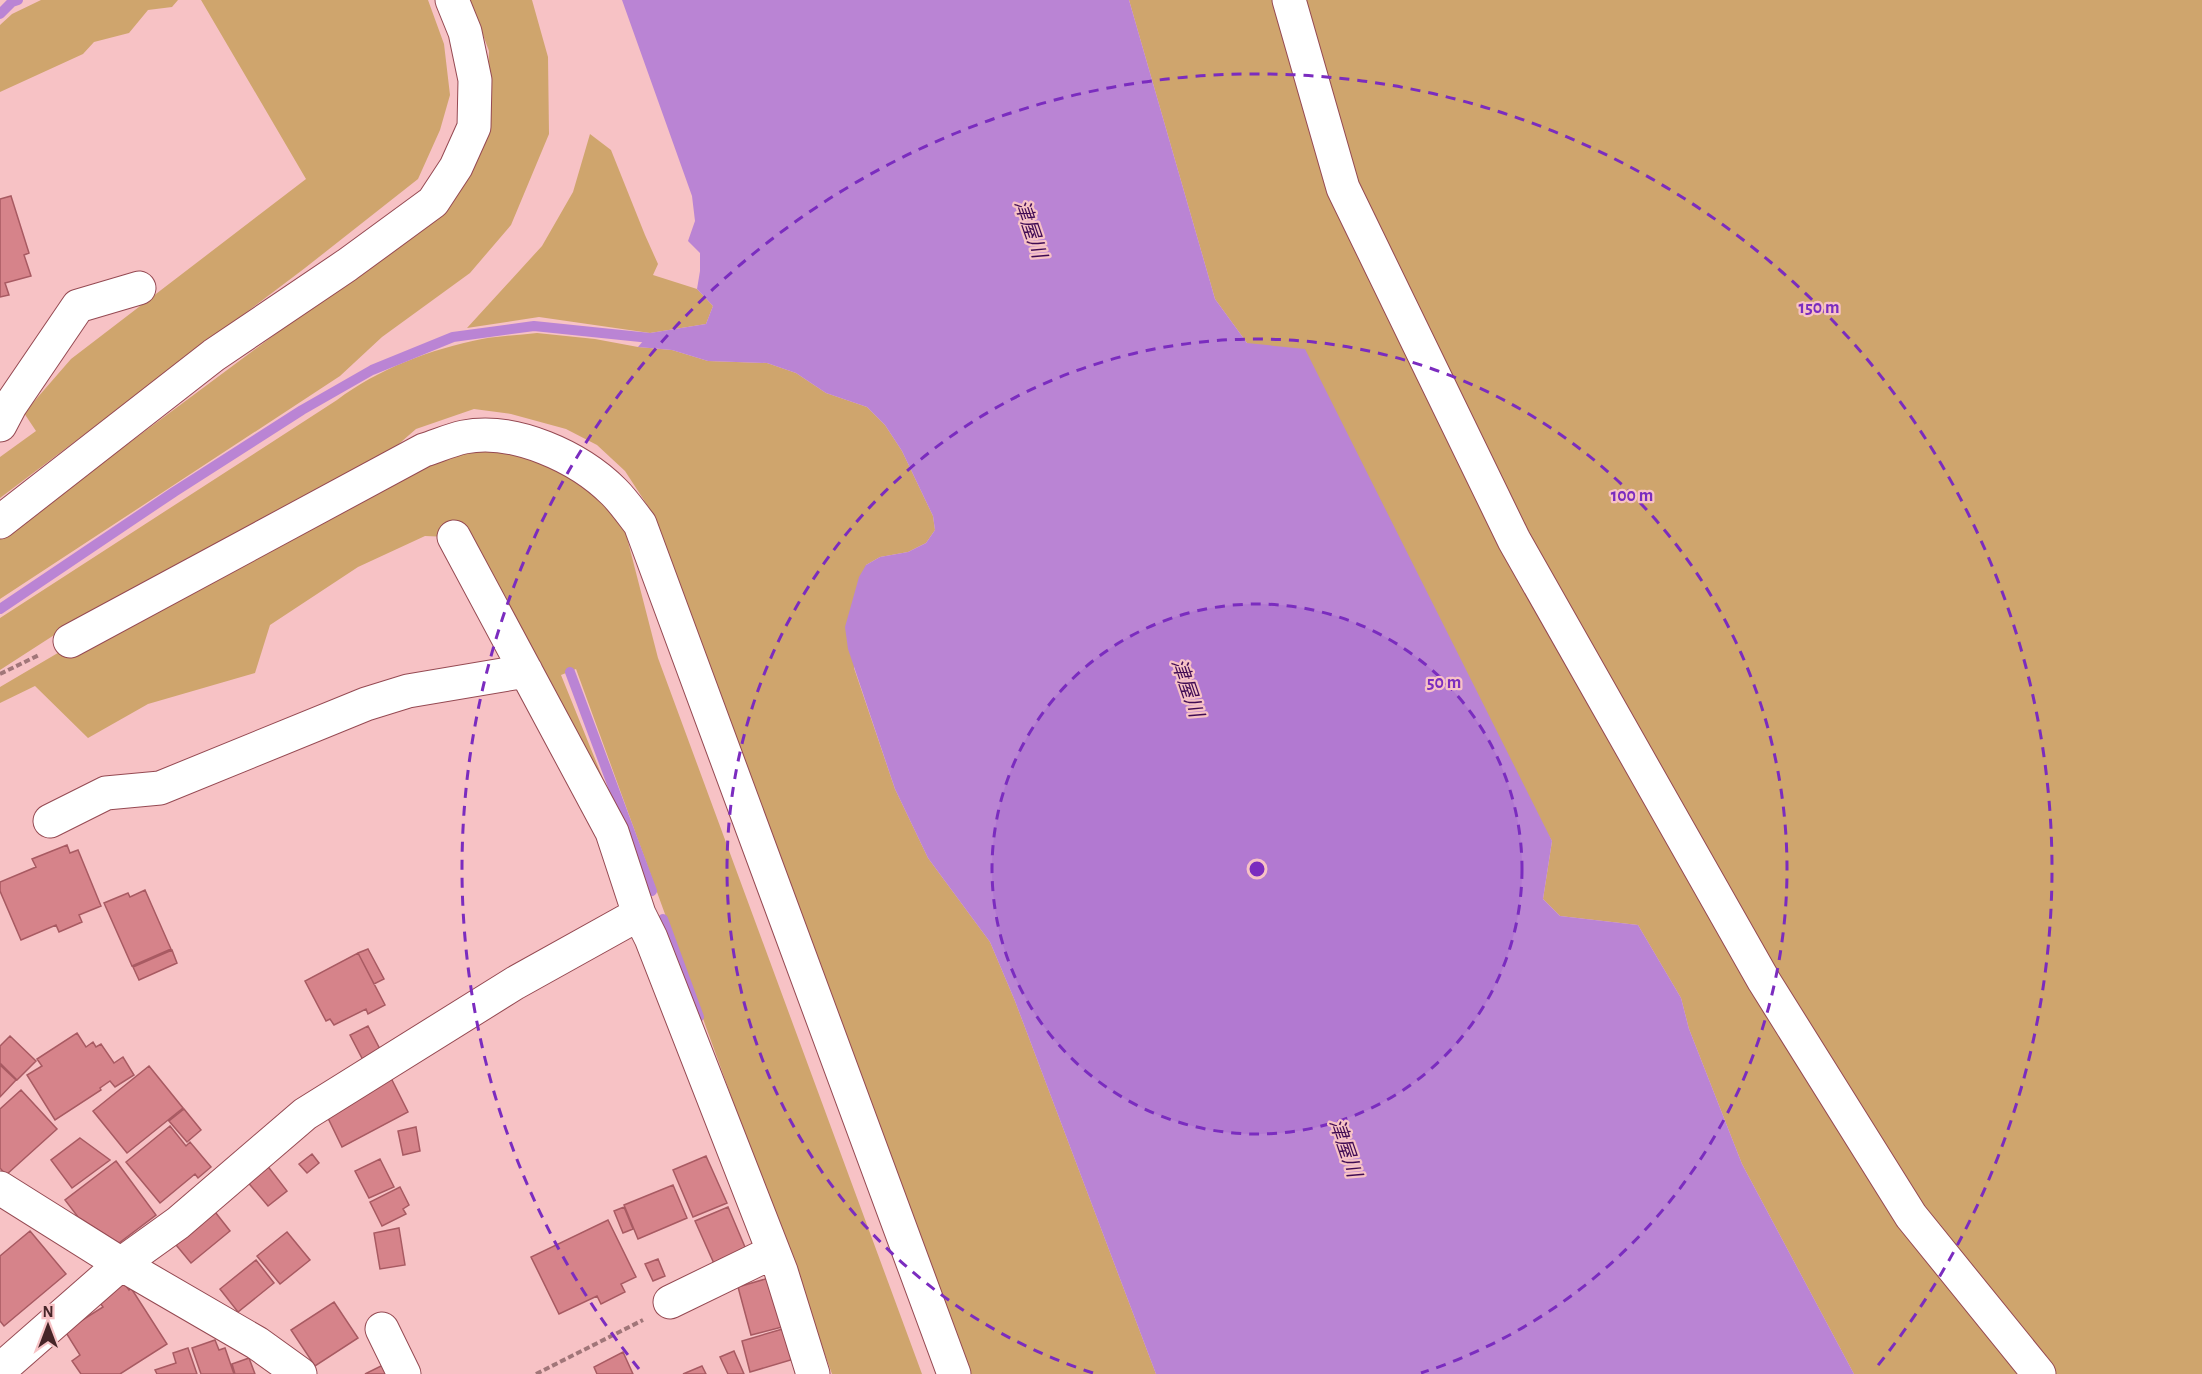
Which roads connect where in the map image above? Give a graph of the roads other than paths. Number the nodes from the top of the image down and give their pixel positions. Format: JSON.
{"nodes":[{"id":1,"x":452,"y":0,"type":"edge"},
{"id":2,"x":1289,"y":0,"type":"edge"},
{"id":3,"x":139,"y":288,"type":"dead end"},
{"id":4,"x":0,"y":425,"type":"edge"},
{"id":5,"x":0,"y":522,"type":"edge"},
{"id":6,"x":454,"y":537,"type":"dead end"},
{"id":7,"x":70,"y":641,"type":"road end"},
{"id":8,"x":526,"y":671,"type":"junction"},
{"id":9,"x":50,"y":821,"type":"dead end"},
{"id":10,"x":639,"y":914,"type":"junction"},
{"id":11,"x":0,"y":1188,"type":"edge"},
{"id":12,"x":773,"y":1252,"type":"junction"},
{"id":13,"x":121,"y":1264,"type":"junction"},
{"id":14,"x":670,"y":1302,"type":"road end"},
{"id":15,"x":382,"y":1329,"type":"dead end"},
{"id":16,"x":0,"y":1370,"type":"edge"},
{"id":17,"x":300,"y":1374,"type":"edge"},
{"id":18,"x":404,"y":1374,"type":"edge"},
{"id":19,"x":813,"y":1374,"type":"edge"},
{"id":20,"x":954,"y":1374,"type":"edge"},
{"id":21,"x":2039,"y":1374,"type":"edge"}],
"edges":[{"from":1,"to":5,"type":"street"},
{"from":2,"to":21,"type":"street"},
{"from":3,"to":4,"type":"street"},
{"from":6,"to":8,"type":"street"},
{"from":7,"to":20,"type":"street"},
{"from":8,"to":9,"type":"street"},
{"from":8,"to":10,"type":"street"},
{"from":10,"to":12,"type":"street"},
{"from":10,"to":13,"type":"street"},
{"from":11,"to":13,"type":"street"},
{"from":12,"to":14,"type":"street"},
{"from":12,"to":19,"type":"street"},
{"from":13,"to":16,"type":"street"},
{"from":13,"to":17,"type":"street"},
{"from":15,"to":18,"type":"street"}]}
